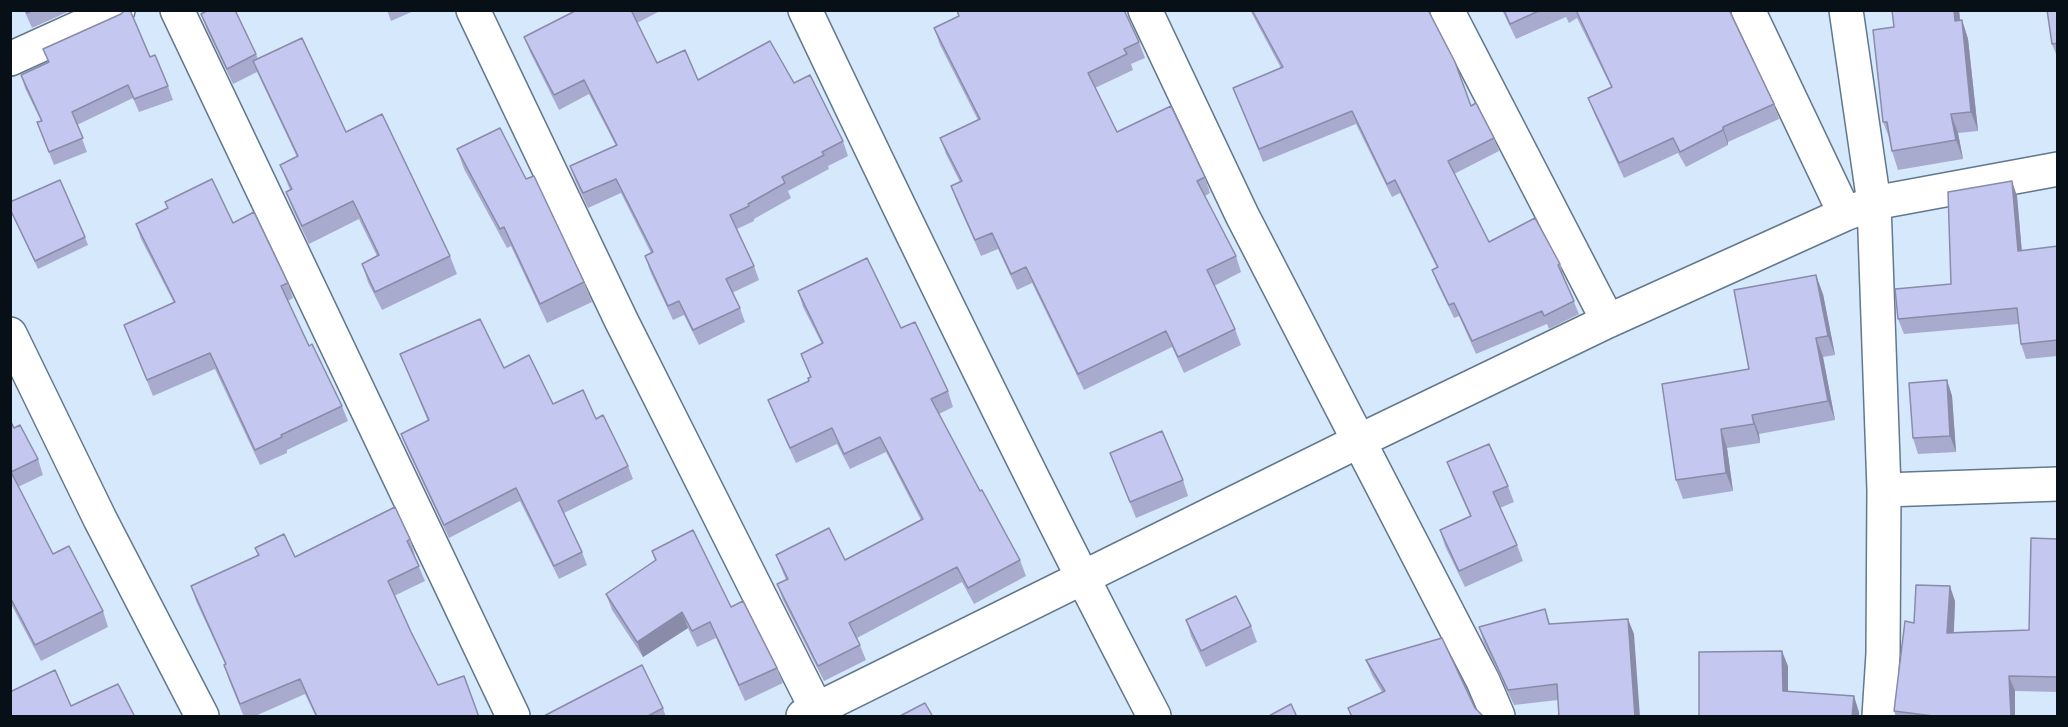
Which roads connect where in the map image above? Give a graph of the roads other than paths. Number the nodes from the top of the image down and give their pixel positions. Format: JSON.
{"nodes":[{"id":1,"x":118,"y":10,"type":"edge"},
{"id":2,"x":177,"y":10,"type":"edge"},
{"id":3,"x":473,"y":10,"type":"edge"},
{"id":4,"x":805,"y":10,"type":"edge"},
{"id":5,"x":1145,"y":10,"type":"edge"},
{"id":6,"x":1447,"y":10,"type":"edge"},
{"id":7,"x":1748,"y":10,"type":"edge"},
{"id":8,"x":1846,"y":10,"type":"edge"},
{"id":9,"x":10,"y":59,"type":"edge"},
{"id":10,"x":2058,"y":170,"type":"edge"},
{"id":11,"x":1859,"y":209,"type":"junction"},
{"id":12,"x":1608,"y":321,"type":"junction"},
{"id":13,"x":10,"y":334,"type":"edge"},
{"id":14,"x":1359,"y":441,"type":"junction"},
{"id":15,"x":2058,"y":484,"type":"edge"},
{"id":16,"x":1884,"y":490,"type":"junction"},
{"id":17,"x":1082,"y":577,"type":"junction"},
{"id":18,"x":813,"y":714,"type":"edge"},
{"id":19,"x":202,"y":717,"type":"edge"},
{"id":20,"x":513,"y":717,"type":"edge"},
{"id":21,"x":1154,"y":717,"type":"edge"},
{"id":22,"x":1498,"y":717,"type":"edge"},
{"id":23,"x":1879,"y":717,"type":"edge"}],
"edges":[{"from":1,"to":9,"type":"street"},
{"from":2,"to":20,"type":"street"},
{"from":3,"to":18,"type":"street"},
{"from":4,"to":17,"type":"street"},
{"from":5,"to":14,"type":"street"},
{"from":6,"to":12,"type":"street"},
{"from":7,"to":11,"type":"street"},
{"from":8,"to":11,"type":"street"},
{"from":10,"to":11,"type":"street"},
{"from":11,"to":12,"type":"street"},
{"from":11,"to":16,"type":"street"},
{"from":12,"to":14,"type":"street"},
{"from":13,"to":19,"type":"street"},
{"from":14,"to":17,"type":"street"},
{"from":14,"to":22,"type":"street"},
{"from":15,"to":16,"type":"street"},
{"from":16,"to":23,"type":"street"},
{"from":17,"to":18,"type":"street"},
{"from":17,"to":21,"type":"street"}]}
